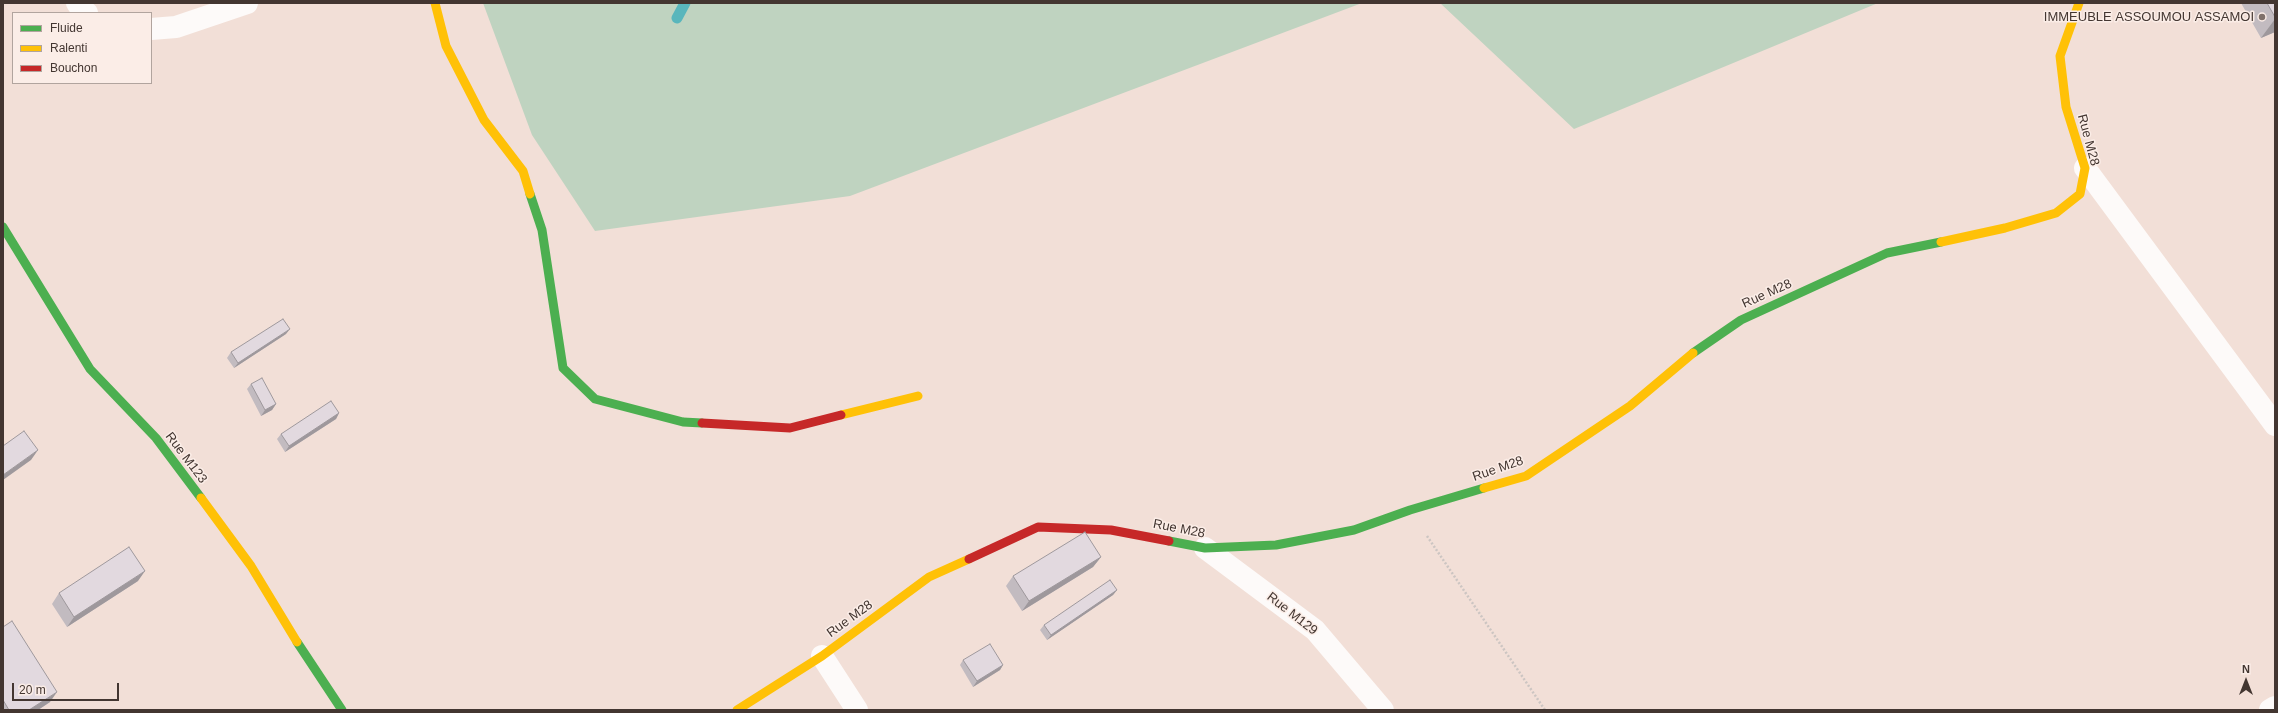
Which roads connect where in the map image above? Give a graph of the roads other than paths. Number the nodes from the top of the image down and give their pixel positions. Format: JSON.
{"nodes":[{"id":1,"x":77,"y":3,"type":"edge"},
{"id":2,"x":246,"y":3,"type":"edge"},
{"id":3,"x":435,"y":3,"type":"edge"},
{"id":4,"x":2079,"y":3,"type":"edge"},
{"id":5,"x":86,"y":12,"type":"edge"},
{"id":6,"x":152,"y":30,"type":"edge"},
{"id":7,"x":2085,"y":168,"type":"junction"},
{"id":8,"x":3,"y":227,"type":"edge"},
{"id":9,"x":918,"y":396,"type":"dead end"},
{"id":10,"x":2275,"y":425,"type":"edge"},
{"id":11,"x":1205,"y":548,"type":"junction"},
{"id":12,"x":822,"y":656,"type":"junction"},
{"id":13,"x":2275,"y":707,"type":"edge"},
{"id":14,"x":342,"y":710,"type":"edge"},
{"id":15,"x":737,"y":710,"type":"edge"},
{"id":16,"x":857,"y":710,"type":"edge"},
{"id":17,"x":1383,"y":710,"type":"edge"},
{"id":18,"x":2270,"y":710,"type":"edge"}],
"edges":[{"from":1,"to":5,"type":"street"},
{"from":2,"to":6,"type":"street"},
{"from":3,"to":9,"type":"street"},
{"from":4,"to":7,"type":"street","name":"Rue M28"},
{"from":7,"to":10,"type":"street"},
{"from":7,"to":11,"type":"street","name":"Rue M28"},
{"from":8,"to":14,"type":"street","name":"Rue M123"},
{"from":11,"to":12,"type":"street","name":"Rue M28"},
{"from":11,"to":17,"type":"street","name":"Rue M129"},
{"from":12,"to":15,"type":"street","name":"Rue M28"},
{"from":12,"to":16,"type":"street"},
{"from":13,"to":18,"type":"street"}]}
